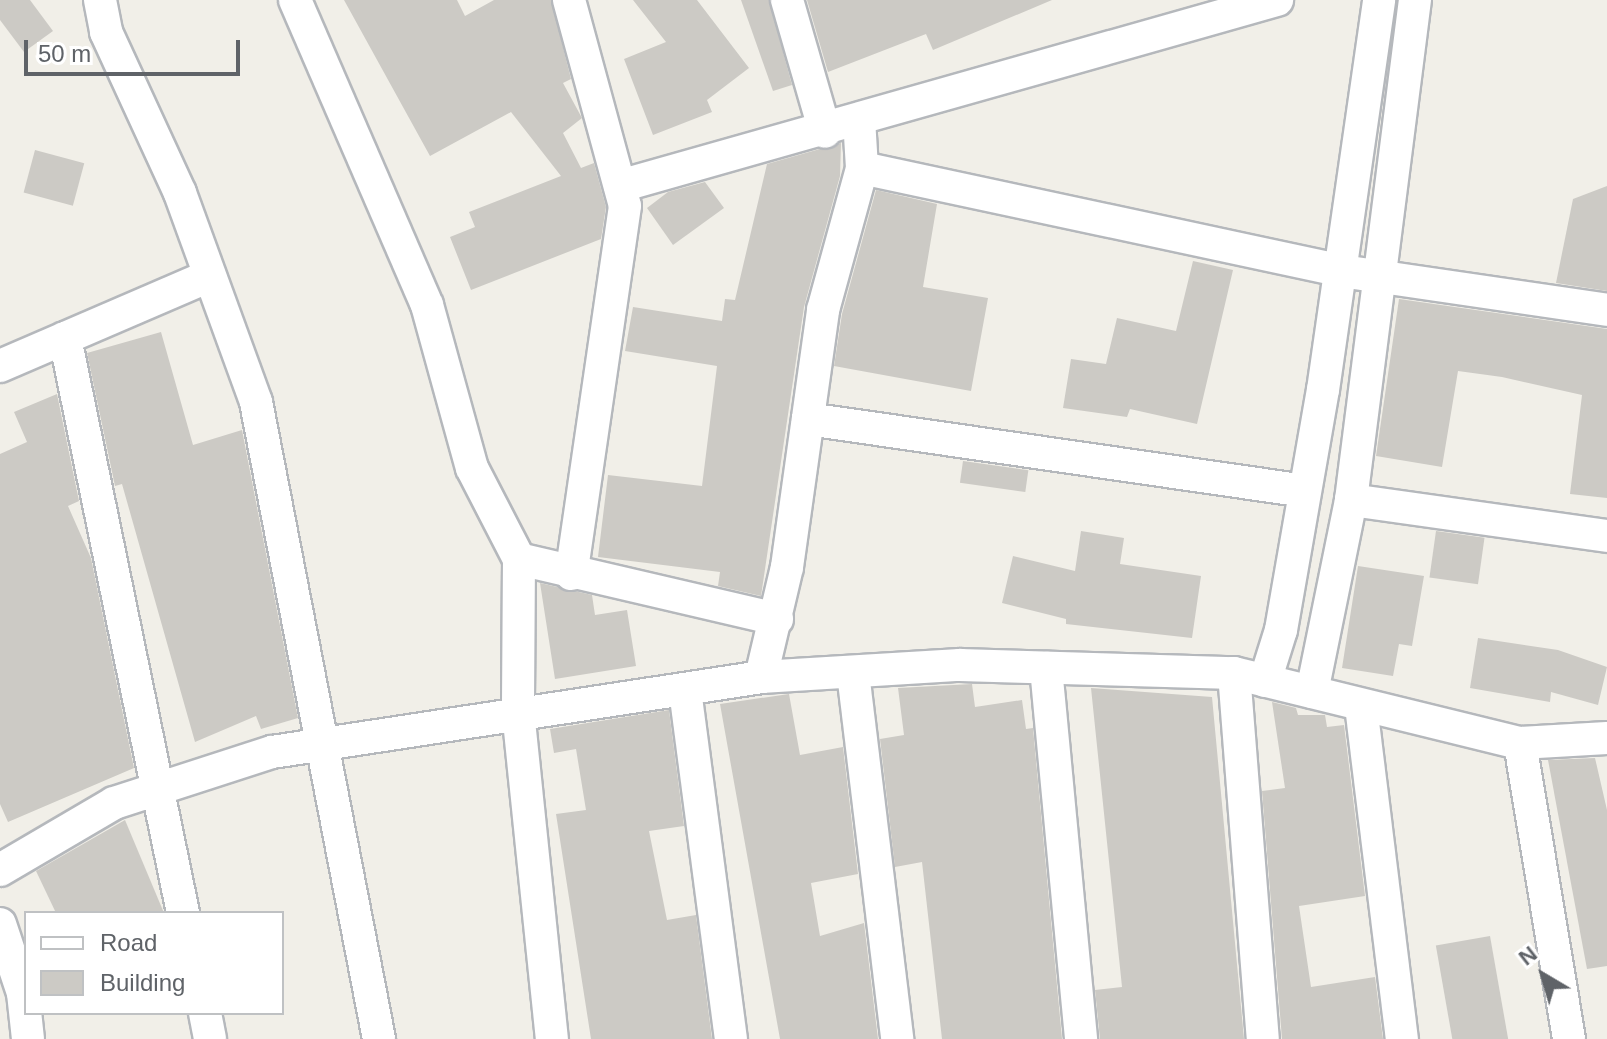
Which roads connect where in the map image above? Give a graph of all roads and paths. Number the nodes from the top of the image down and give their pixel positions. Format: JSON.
{"nodes":[{"id":1,"x":100,"y":0,"type":"edge"},
{"id":2,"x":295,"y":0,"type":"edge"},
{"id":3,"x":569,"y":0,"type":"edge"},
{"id":4,"x":787,"y":0,"type":"edge"},
{"id":5,"x":1277,"y":0,"type":"edge"},
{"id":6,"x":1379,"y":0,"type":"edge"},
{"id":7,"x":1415,"y":0,"type":"edge"},
{"id":8,"x":859,"y":119,"type":"junction"},
{"id":9,"x":825,"y":132,"type":"junction"},
{"id":10,"x":862,"y":168,"type":"junction"},
{"id":11,"x":620,"y":186,"type":"junction"},
{"id":12,"x":1341,"y":271,"type":"junction"},
{"id":13,"x":209,"y":276,"type":"junction"},
{"id":14,"x":1383,"y":276,"type":"junction"},
{"id":15,"x":1607,"y":310,"type":"edge"},
{"id":16,"x":65,"y":338,"type":"junction"},
{"id":17,"x":0,"y":366,"type":"edge"},
{"id":18,"x":808,"y":419,"type":"junction"},
{"id":19,"x":1305,"y":491,"type":"junction"},
{"id":20,"x":1351,"y":500,"type":"junction"},
{"id":21,"x":1607,"y":536,"type":"edge"},
{"id":22,"x":519,"y":559,"type":"junction"},
{"id":23,"x":571,"y":574,"type":"junction"},
{"id":24,"x":777,"y":619,"type":"junction"},
{"id":25,"x":1281,"y":630,"type":"junction"},
{"id":26,"x":1325,"y":639,"type":"junction"},
{"id":27,"x":1046,"y":668,"type":"junction"},
{"id":28,"x":853,"y":673,"type":"junction"},
{"id":29,"x":1234,"y":673,"type":"junction"},
{"id":30,"x":761,"y":677,"type":"junction"},
{"id":31,"x":1265,"y":681,"type":"junction"},
{"id":32,"x":685,"y":690,"type":"junction"},
{"id":33,"x":1312,"y":692,"type":"junction"},
{"id":34,"x":1361,"y":706,"type":"junction"},
{"id":35,"x":518,"y":711,"type":"junction"},
{"id":36,"x":1607,"y":738,"type":"edge"},
{"id":37,"x":1520,"y":743,"type":"junction"},
{"id":38,"x":327,"y":744,"type":"junction"},
{"id":39,"x":156,"y":787,"type":"junction"},
{"id":40,"x":0,"y":870,"type":"edge"},
{"id":41,"x":183,"y":911,"type":"edge"},
{"id":42,"x":0,"y":924,"type":"edge"},
{"id":43,"x":24,"y":1002,"type":"edge"},
{"id":44,"x":25,"y":1015,"type":"edge"},
{"id":45,"x":205,"y":1015,"type":"edge"},
{"id":46,"x":28,"y":1039,"type":"edge"},
{"id":47,"x":210,"y":1039,"type":"edge"},
{"id":48,"x":379,"y":1039,"type":"edge"},
{"id":49,"x":552,"y":1039,"type":"edge"},
{"id":50,"x":731,"y":1039,"type":"edge"},
{"id":51,"x":897,"y":1039,"type":"edge"},
{"id":52,"x":1081,"y":1039,"type":"edge"},
{"id":53,"x":1263,"y":1039,"type":"edge"},
{"id":54,"x":1402,"y":1039,"type":"edge"},
{"id":55,"x":1569,"y":1039,"type":"edge"}],
"edges":[{"from":1,"to":13,"type":"street"},
{"from":2,"to":22,"type":"street"},
{"from":3,"to":11,"type":"street"},
{"from":4,"to":9,"type":"street"},
{"from":5,"to":8,"type":"street"},
{"from":6,"to":12,"type":"street"},
{"from":7,"to":14,"type":"street"},
{"from":8,"to":9,"type":"street"},
{"from":8,"to":10,"type":"street"},
{"from":9,"to":11,"type":"street"},
{"from":10,"to":12,"type":"street"},
{"from":10,"to":18,"type":"street"},
{"from":11,"to":23,"type":"street"},
{"from":12,"to":14,"type":"street"},
{"from":12,"to":19,"type":"street"},
{"from":13,"to":16,"type":"street"},
{"from":13,"to":38,"type":"street"},
{"from":14,"to":15,"type":"street"},
{"from":14,"to":20,"type":"street"},
{"from":16,"to":17,"type":"street"},
{"from":16,"to":39,"type":"street"},
{"from":18,"to":19,"type":"street"},
{"from":18,"to":24,"type":"street"},
{"from":19,"to":25,"type":"street"},
{"from":20,"to":21,"type":"street"},
{"from":20,"to":26,"type":"street"},
{"from":22,"to":23,"type":"street"},
{"from":22,"to":35,"type":"street"},
{"from":23,"to":24,"type":"street"},
{"from":24,"to":30,"type":"street"},
{"from":25,"to":26,"type":"street"},
{"from":25,"to":31,"type":"street"},
{"from":26,"to":33,"type":"street"},
{"from":27,"to":28,"type":"street"},
{"from":27,"to":29,"type":"street"},
{"from":27,"to":52,"type":"street"},
{"from":28,"to":30,"type":"street"},
{"from":28,"to":51,"type":"street"},
{"from":29,"to":31,"type":"street"},
{"from":29,"to":53,"type":"street"},
{"from":30,"to":32,"type":"street"},
{"from":31,"to":33,"type":"street"},
{"from":32,"to":35,"type":"street"},
{"from":32,"to":50,"type":"street"},
{"from":33,"to":34,"type":"street"},
{"from":34,"to":37,"type":"street"},
{"from":34,"to":54,"type":"street"},
{"from":35,"to":38,"type":"street"},
{"from":35,"to":49,"type":"street"},
{"from":36,"to":37,"type":"street"},
{"from":37,"to":55,"type":"street"},
{"from":38,"to":39,"type":"street"},
{"from":38,"to":48,"type":"street"},
{"from":39,"to":40,"type":"street"},
{"from":39,"to":41,"type":"street"},
{"from":42,"to":43,"type":"street"},
{"from":44,"to":46,"type":"street"},
{"from":45,"to":47,"type":"street"}]}
